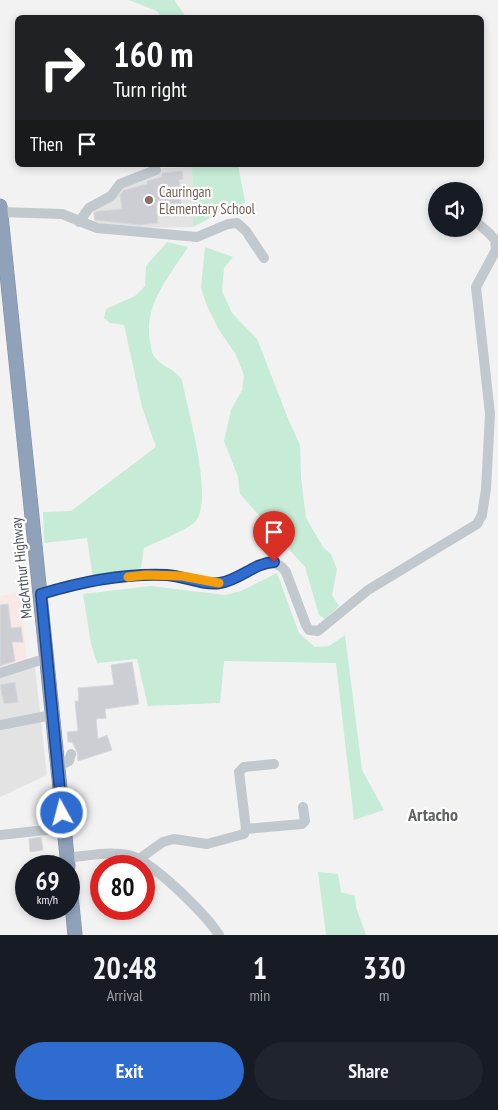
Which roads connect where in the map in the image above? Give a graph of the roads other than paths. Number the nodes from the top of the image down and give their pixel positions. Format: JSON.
{"nodes":[{"id":1,"x":156,"y":170,"type":"dead end"},
{"id":2,"x":0,"y":206,"type":"edge"},
{"id":3,"x":1,"y":212,"type":"edge"},
{"id":4,"x":79,"y":222,"type":"junction"},
{"id":5,"x":483,"y":226,"type":"edge"},
{"id":6,"x":494,"y":233,"type":"edge"},
{"id":7,"x":264,"y":258,"type":"dead end"},
{"id":8,"x":4,"y":279,"type":"edge"},
{"id":9,"x":41,"y":594,"type":"junction"},
{"id":10,"x":47,"y":658,"type":"junction"},
{"id":11,"x":0,"y":673,"type":"edge"},
{"id":12,"x":52,"y":715,"type":"junction"},
{"id":13,"x":0,"y":725,"type":"edge"},
{"id":14,"x":71,"y":754,"type":"dead end"},
{"id":15,"x":274,"y":764,"type":"dead end"},
{"id":16,"x":57,"y":767,"type":"junction"},
{"id":17,"x":303,"y":808,"type":"dead end"},
{"id":18,"x":64,"y":828,"type":"junction"},
{"id":19,"x":246,"y":829,"type":"junction"},
{"id":20,"x":0,"y":835,"type":"edge"},
{"id":21,"x":67,"y":855,"type":"edge"},
{"id":22,"x":145,"y":855,"type":"edge"},
{"id":23,"x":155,"y":872,"type":"edge"},
{"id":24,"x":74,"y":920,"type":"edge"},
{"id":25,"x":75,"y":935,"type":"edge"},
{"id":26,"x":219,"y":935,"type":"edge"}],
"edges":[{"from":1,"to":4,"type":"street"},
{"from":2,"to":3,"type":"highway","name":"MacArthur Highway"},
{"from":3,"to":4,"type":"street"},
{"from":3,"to":8,"type":"highway","name":"MacArthur Highway"},
{"from":4,"to":7,"type":"street"},
{"from":5,"to":6,"type":"street"},
{"from":6,"to":9,"type":"street"},
{"from":8,"to":9,"type":"highway","name":"MacArthur Highway"},
{"from":9,"to":10,"type":"highway","name":"MacArthur Highway"},
{"from":10,"to":11,"type":"street"},
{"from":10,"to":12,"type":"highway","name":"MacArthur Highway"},
{"from":12,"to":13,"type":"street"},
{"from":12,"to":16,"type":"highway","name":"MacArthur Highway"},
{"from":14,"to":16,"type":"street"},
{"from":15,"to":19,"type":"street"},
{"from":16,"to":18,"type":"highway","name":"MacArthur Highway"},
{"from":17,"to":19,"type":"street"},
{"from":18,"to":20,"type":"street"},
{"from":18,"to":21,"type":"highway","name":"MacArthur Highway"},
{"from":19,"to":22,"type":"street"},
{"from":23,"to":26,"type":"street"},
{"from":24,"to":25,"type":"highway"}]}
